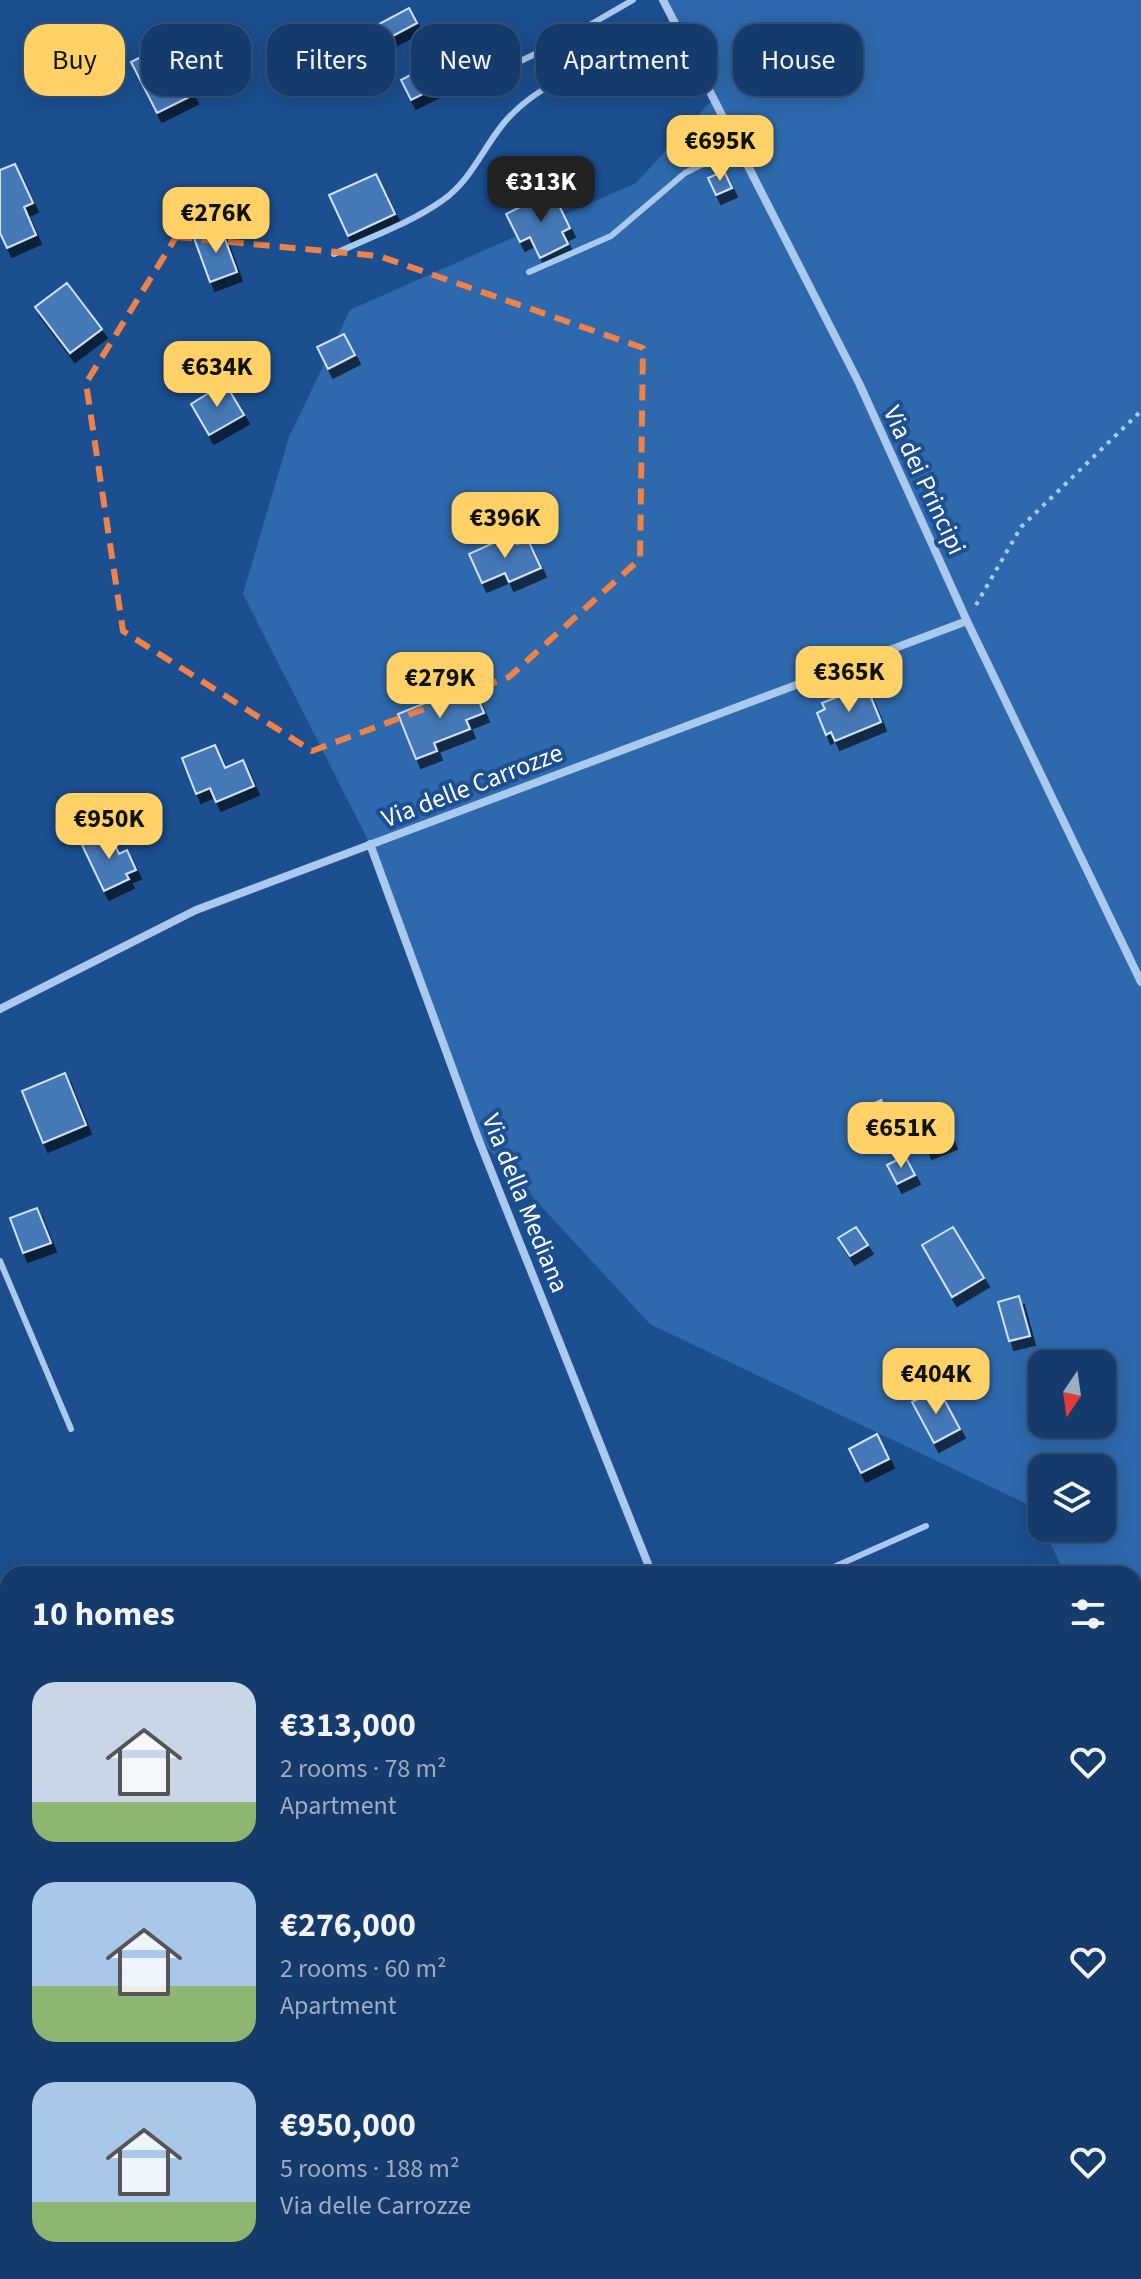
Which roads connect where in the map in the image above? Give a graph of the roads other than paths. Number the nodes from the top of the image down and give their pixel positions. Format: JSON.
{"nodes":[{"id":1,"x":633,"y":0,"type":"edge"},
{"id":2,"x":663,"y":0,"type":"edge"},
{"id":3,"x":675,"y":24,"type":"edge"},
{"id":4,"x":520,"y":61,"type":"edge"},
{"id":5,"x":537,"y":96,"type":"edge"},
{"id":6,"x":711,"y":96,"type":"edge"},
{"id":7,"x":737,"y":147,"type":"junction"},
{"id":8,"x":334,"y":254,"type":"dead end"},
{"id":9,"x":529,"y":272,"type":"dead end"},
{"id":10,"x":967,"y":621,"type":"junction"},
{"id":11,"x":370,"y":844,"type":"junction"},
{"id":12,"x":1141,"y":982,"type":"edge"},
{"id":13,"x":0,"y":1009,"type":"edge"},
{"id":14,"x":0,"y":1261,"type":"edge"},
{"id":15,"x":71,"y":1429,"type":"dead end"},
{"id":16,"x":926,"y":1526,"type":"dead end"},
{"id":17,"x":649,"y":1566,"type":"edge"},
{"id":18,"x":836,"y":1566,"type":"edge"}],
"edges":[{"from":1,"to":4,"type":"lane"},
{"from":2,"to":3,"type":"street","name":"Via dei Principi"},
{"from":5,"to":8,"type":"lane"},
{"from":6,"to":7,"type":"street","name":"Via dei Principi"},
{"from":7,"to":9,"type":"lane"},
{"from":7,"to":10,"type":"street","name":"Via dei Principi"},
{"from":10,"to":11,"type":"street","name":"Via delle Carrozze"},
{"from":10,"to":12,"type":"street","name":"Via dei Principi"},
{"from":11,"to":13,"type":"street","name":"Via delle Carrozze"},
{"from":11,"to":17,"type":"street","name":"Via della Mediana"},
{"from":14,"to":15,"type":"lane"},
{"from":16,"to":18,"type":"lane"}]}
